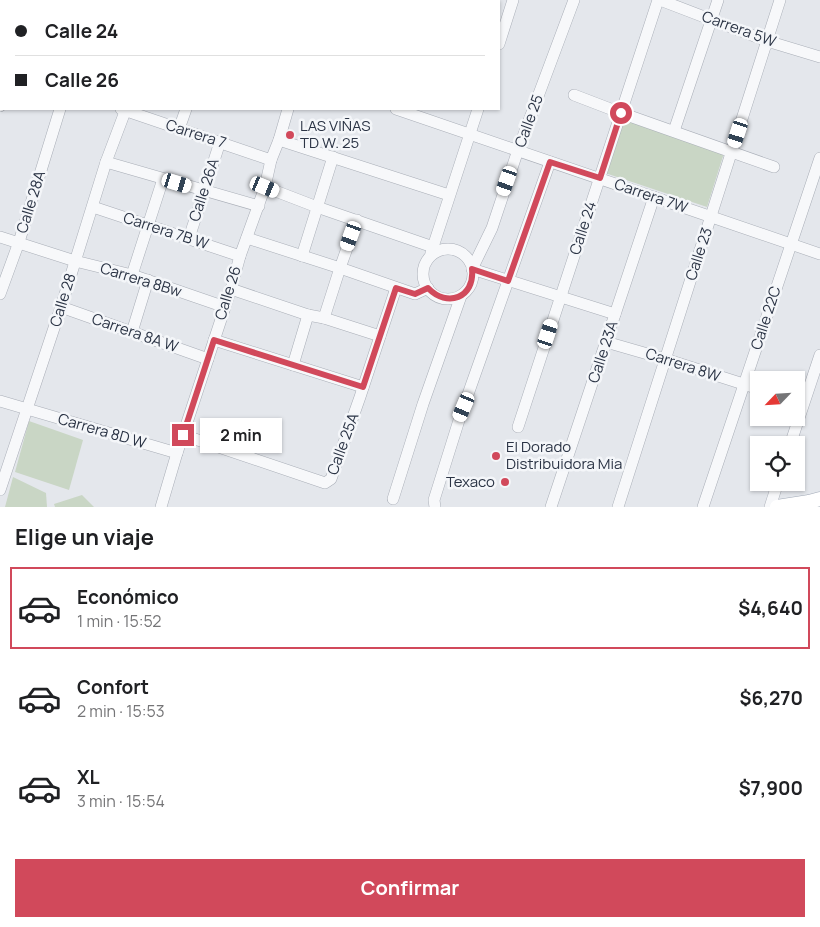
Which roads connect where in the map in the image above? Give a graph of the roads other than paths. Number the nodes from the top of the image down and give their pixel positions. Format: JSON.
{"nodes":[{"id":1,"x":513,"y":0,"type":"edge"},
{"id":2,"x":574,"y":0,"type":"edge"},
{"id":3,"x":659,"y":0,"type":"edge"},
{"id":4,"x":718,"y":0,"type":"edge"},
{"id":5,"x":780,"y":0,"type":"edge"},
{"id":6,"x":712,"y":19,"type":"junction"},
{"id":7,"x":500,"y":41,"type":"edge"},
{"id":8,"x":767,"y":41,"type":"junction"},
{"id":9,"x":820,"y":56,"type":"edge"},
{"id":10,"x":574,"y":95,"type":"dead end"},
{"id":11,"x":60,"y":110,"type":"edge"},
{"id":12,"x":124,"y":110,"type":"edge"},
{"id":13,"x":127,"y":110,"type":"edge"},
{"id":14,"x":186,"y":110,"type":"edge"},
{"id":15,"x":288,"y":110,"type":"edge"},
{"id":16,"x":399,"y":110,"type":"edge"},
{"id":17,"x":478,"y":110,"type":"edge"},
{"id":18,"x":621,"y":113,"type":"junction"},
{"id":19,"x":179,"y":129,"type":"junction"},
{"id":20,"x":674,"y":131,"type":"junction"},
{"id":21,"x":470,"y":134,"type":"junction"},
{"id":22,"x":279,"y":140,"type":"junction"},
{"id":23,"x":220,"y":142,"type":"junction"},
{"id":24,"x":518,"y":150,"type":"junction"},
{"id":25,"x":732,"y":152,"type":"junction"},
{"id":26,"x":333,"y":157,"type":"junction"},
{"id":27,"x":820,"y":158,"type":"edge"},
{"id":28,"x":271,"y":160,"type":"junction"},
{"id":29,"x":106,"y":162,"type":"junction"},
{"id":30,"x":550,"y":162,"type":"junction"},
{"id":31,"x":774,"y":167,"type":"dead end"},
{"id":32,"x":163,"y":178,"type":"junction"},
{"id":33,"x":600,"y":178,"type":"junction"},
{"id":34,"x":265,"y":187,"type":"junction"},
{"id":35,"x":203,"y":191,"type":"junction"},
{"id":36,"x":450,"y":195,"type":"junction"},
{"id":37,"x":654,"y":197,"type":"junction"},
{"id":38,"x":259,"y":206,"type":"junction"},
{"id":39,"x":93,"y":207,"type":"junction"},
{"id":40,"x":317,"y":207,"type":"junction"},
{"id":41,"x":711,"y":216,"type":"junction"},
{"id":42,"x":357,"y":220,"type":"junction"},
{"id":43,"x":147,"y":226,"type":"junction"},
{"id":44,"x":0,"y":237,"type":"edge"},
{"id":45,"x":189,"y":238,"type":"junction"},
{"id":46,"x":247,"y":238,"type":"junction"},
{"id":47,"x":18,"y":242,"type":"junction"},
{"id":48,"x":791,"y":244,"type":"junction"},
{"id":49,"x":431,"y":252,"type":"junction"},
{"id":50,"x":820,"y":254,"type":"edge"},
{"id":51,"x":240,"y":256,"type":"junction"},
{"id":52,"x":302,"y":256,"type":"junction"},
{"id":53,"x":75,"y":261,"type":"junction"},
{"id":54,"x":340,"y":268,"type":"junction"},
{"id":55,"x":472,"y":269,"type":"junction"},
{"id":56,"x":132,"y":275,"type":"junction"},
{"id":57,"x":148,"y":280,"type":"junction"},
{"id":58,"x":508,"y":281,"type":"junction"},
{"id":59,"x":231,"y":288,"type":"junction"},
{"id":60,"x":396,"y":288,"type":"junction"},
{"id":61,"x":428,"y":288,"type":"junction"},
{"id":62,"x":0,"y":294,"type":"edge"},
{"id":63,"x":461,"y":296,"type":"junction"},
{"id":64,"x":561,"y":297,"type":"junction"},
{"id":65,"x":61,"y":307,"type":"junction"},
{"id":66,"x":225,"y":307,"type":"junction"},
{"id":67,"x":615,"y":314,"type":"junction"},
{"id":68,"x":308,"y":315,"type":"junction"},
{"id":69,"x":324,"y":318,"type":"junction"},
{"id":70,"x":132,"y":332,"type":"junction"},
{"id":71,"x":380,"y":336,"type":"junction"},
{"id":72,"x":214,"y":340,"type":"junction"},
{"id":73,"x":606,"y":342,"type":"junction"},
{"id":74,"x":820,"y":355,"type":"edge"},
{"id":75,"x":208,"y":359,"type":"junction"},
{"id":76,"x":665,"y":359,"type":"junction"},
{"id":77,"x":293,"y":365,"type":"junction"},
{"id":78,"x":744,"y":385,"type":"junction"},
{"id":79,"x":363,"y":387,"type":"junction"},
{"id":80,"x":750,"y":387,"type":"edge"},
{"id":81,"x":805,"y":391,"type":"edge"},
{"id":82,"x":0,"y":401,"type":"edge"},
{"id":83,"x":27,"y":409,"type":"junction"},
{"id":84,"x":518,"y":427,"type":"dead end"},
{"id":85,"x":183,"y":435,"type":"junction"},
{"id":86,"x":177,"y":453,"type":"junction"},
{"id":87,"x":0,"y":490,"type":"edge"},
{"id":88,"x":775,"y":491,"type":"edge"},
{"id":89,"x":393,"y":499,"type":"dead end"},
{"id":90,"x":820,"y":499,"type":"edge"},
{"id":91,"x":161,"y":507,"type":"edge"},
{"id":92,"x":436,"y":507,"type":"edge"},
{"id":93,"x":551,"y":507,"type":"edge"},
{"id":94,"x":618,"y":507,"type":"edge"},
{"id":95,"x":703,"y":507,"type":"edge"},
{"id":96,"x":770,"y":507,"type":"edge"},
{"id":97,"x":777,"y":507,"type":"edge"}],
"edges":[{"from":1,"to":7,"type":"street"},
{"from":2,"to":24,"type":"street","name":"Calle 25"},
{"from":3,"to":6,"type":"street","name":"Carrera 5W"},
{"from":3,"to":18,"type":"street","name":"Calle 24"},
{"from":4,"to":6,"type":"street"},
{"from":5,"to":8,"type":"street","name":"Calle 23"},
{"from":6,"to":8,"type":"street","name":"Carrera 5W"},
{"from":6,"to":20,"type":"street"},
{"from":8,"to":9,"type":"street","name":"Carrera 5W"},
{"from":8,"to":25,"type":"street","name":"Calle 23"},
{"from":10,"to":18,"type":"street"},
{"from":11,"to":47,"type":"street","name":"Calle 28A"},
{"from":12,"to":29,"type":"street","name":"Calle 28"},
{"from":13,"to":19,"type":"street","name":"Carrera 7"},
{"from":14,"to":19,"type":"street"},
{"from":15,"to":22,"type":"street","name":"Calle 26"},
{"from":16,"to":21,"type":"street","name":"Carrera 7W"},
{"from":17,"to":21,"type":"street"},
{"from":18,"to":20,"type":"street"},
{"from":18,"to":33,"type":"street","name":"Calle 24"},
{"from":19,"to":23,"type":"street","name":"Carrera 7"},
{"from":20,"to":25,"type":"street"},
{"from":21,"to":24,"type":"street","name":"Carrera 7W"},
{"from":21,"to":36,"type":"street"},
{"from":22,"to":26,"type":"street"},
{"from":22,"to":28,"type":"street","name":"Calle 26"},
{"from":23,"to":28,"type":"street","name":"Carrera 7"},
{"from":23,"to":35,"type":"street","name":"Calle 26A"},
{"from":24,"to":30,"type":"street","name":"Carrera 7W"},
{"from":24,"to":55,"type":"street","name":"Calle 25"},
{"from":25,"to":31,"type":"street"},
{"from":25,"to":41,"type":"street","name":"Calle 23"},
{"from":26,"to":36,"type":"street"},
{"from":26,"to":40,"type":"street"},
{"from":27,"to":48,"type":"street","name":"Calle 22C"},
{"from":28,"to":34,"type":"street","name":"Calle 26"},
{"from":29,"to":32,"type":"street"},
{"from":29,"to":39,"type":"street","name":"Calle 28"},
{"from":30,"to":33,"type":"street","name":"Carrera 7W"},
{"from":30,"to":58,"type":"street"},
{"from":32,"to":35,"type":"street"},
{"from":32,"to":43,"type":"street"},
{"from":33,"to":37,"type":"street","name":"Carrera 7W"},
{"from":33,"to":64,"type":"street","name":"Calle 24"},
{"from":34,"to":38,"type":"street","name":"Calle 26"},
{"from":34,"to":40,"type":"street"},
{"from":35,"to":38,"type":"street"},
{"from":35,"to":45,"type":"street","name":"Calle 26A"},
{"from":36,"to":49,"type":"street"},
{"from":37,"to":41,"type":"street","name":"Carrera 7W"},
{"from":37,"to":67,"type":"street","name":"Calle 23A"},
{"from":38,"to":46,"type":"street","name":"Calle 26"},
{"from":39,"to":43,"type":"street","name":"Carrera 7B W"},
{"from":39,"to":53,"type":"street","name":"Calle 28"},
{"from":40,"to":42,"type":"street"},
{"from":40,"to":52,"type":"street"},
{"from":41,"to":48,"type":"street","name":"Carrera 7W"},
{"from":41,"to":76,"type":"street","name":"Calle 23"},
{"from":42,"to":49,"type":"street"},
{"from":42,"to":54,"type":"street"},
{"from":43,"to":45,"type":"street","name":"Carrera 7B W"},
{"from":43,"to":56,"type":"street"},
{"from":44,"to":47,"type":"street","name":"Carrera 8Bw"},
{"from":45,"to":51,"type":"street","name":"Carrera 7B W"},
{"from":46,"to":51,"type":"street","name":"Calle 26"},
{"from":46,"to":52,"type":"street"},
{"from":47,"to":53,"type":"street","name":"Carrera 8Bw"},
{"from":47,"to":62,"type":"street","name":"Calle 28A"},
{"from":48,"to":50,"type":"street","name":"Carrera 7W"},
{"from":48,"to":78,"type":"street","name":"Calle 22C"},
{"from":49,"to":55,"type":"street"},
{"from":49,"to":61,"type":"street"},
{"from":51,"to":59,"type":"street","name":"Calle 26"},
{"from":52,"to":54,"type":"street"},
{"from":53,"to":56,"type":"street","name":"Carrera 8Bw"},
{"from":53,"to":65,"type":"street","name":"Calle 28"},
{"from":54,"to":60,"type":"street"},
{"from":54,"to":69,"type":"street"},
{"from":55,"to":58,"type":"street"},
{"from":55,"to":63,"type":"street"},
{"from":56,"to":57,"type":"street","name":"Carrera 8Bw"},
{"from":57,"to":66,"type":"street","name":"Carrera 8Bw"},
{"from":57,"to":70,"type":"street"},
{"from":58,"to":64,"type":"street"},
{"from":58,"to":92,"type":"street"},
{"from":59,"to":66,"type":"street","name":"Calle 26"},
{"from":59,"to":68,"type":"street"},
{"from":60,"to":61,"type":"street"},
{"from":60,"to":71,"type":"street","name":"Calle 25A"},
{"from":61,"to":63,"type":"street"},
{"from":63,"to":89,"type":"street"},
{"from":64,"to":67,"type":"street"},
{"from":64,"to":84,"type":"street","name":"Calle 24"},
{"from":65,"to":70,"type":"street","name":"Carrera 8A W"},
{"from":65,"to":83,"type":"street","name":"Calle 28"},
{"from":66,"to":72,"type":"street","name":"Calle 26"},
{"from":67,"to":73,"type":"street","name":"Calle 23A"},
{"from":68,"to":69,"type":"street"},
{"from":68,"to":77,"type":"street"},
{"from":69,"to":71,"type":"street"},
{"from":70,"to":75,"type":"street","name":"Carrera 8A W"},
{"from":71,"to":79,"type":"street","name":"Calle 25A"},
{"from":72,"to":75,"type":"street","name":"Calle 26"},
{"from":72,"to":77,"type":"street"},
{"from":73,"to":76,"type":"street","name":"Carrera 8W"},
{"from":73,"to":93,"type":"street","name":"Calle 23A"},
{"from":74,"to":81,"type":"street"},
{"from":75,"to":85,"type":"street","name":"Calle 26"},
{"from":76,"to":78,"type":"street","name":"Carrera 8W"},
{"from":76,"to":94,"type":"street","name":"Calle 23"},
{"from":77,"to":79,"type":"street"},
{"from":78,"to":80,"type":"street","name":"Carrera 8W"},
{"from":78,"to":95,"type":"street","name":"Calle 22C"},
{"from":79,"to":85,"type":"street","name":"Calle 25A"},
{"from":82,"to":83,"type":"street","name":"Carrera 8D W"},
{"from":83,"to":86,"type":"street","name":"Carrera 8D W"},
{"from":83,"to":87,"type":"street","name":"Calle 28"},
{"from":85,"to":86,"type":"street","name":"Calle 26"},
{"from":86,"to":91,"type":"street","name":"Calle 26"},
{"from":88,"to":96,"type":"street"},
{"from":90,"to":97,"type":"main road"}]}
